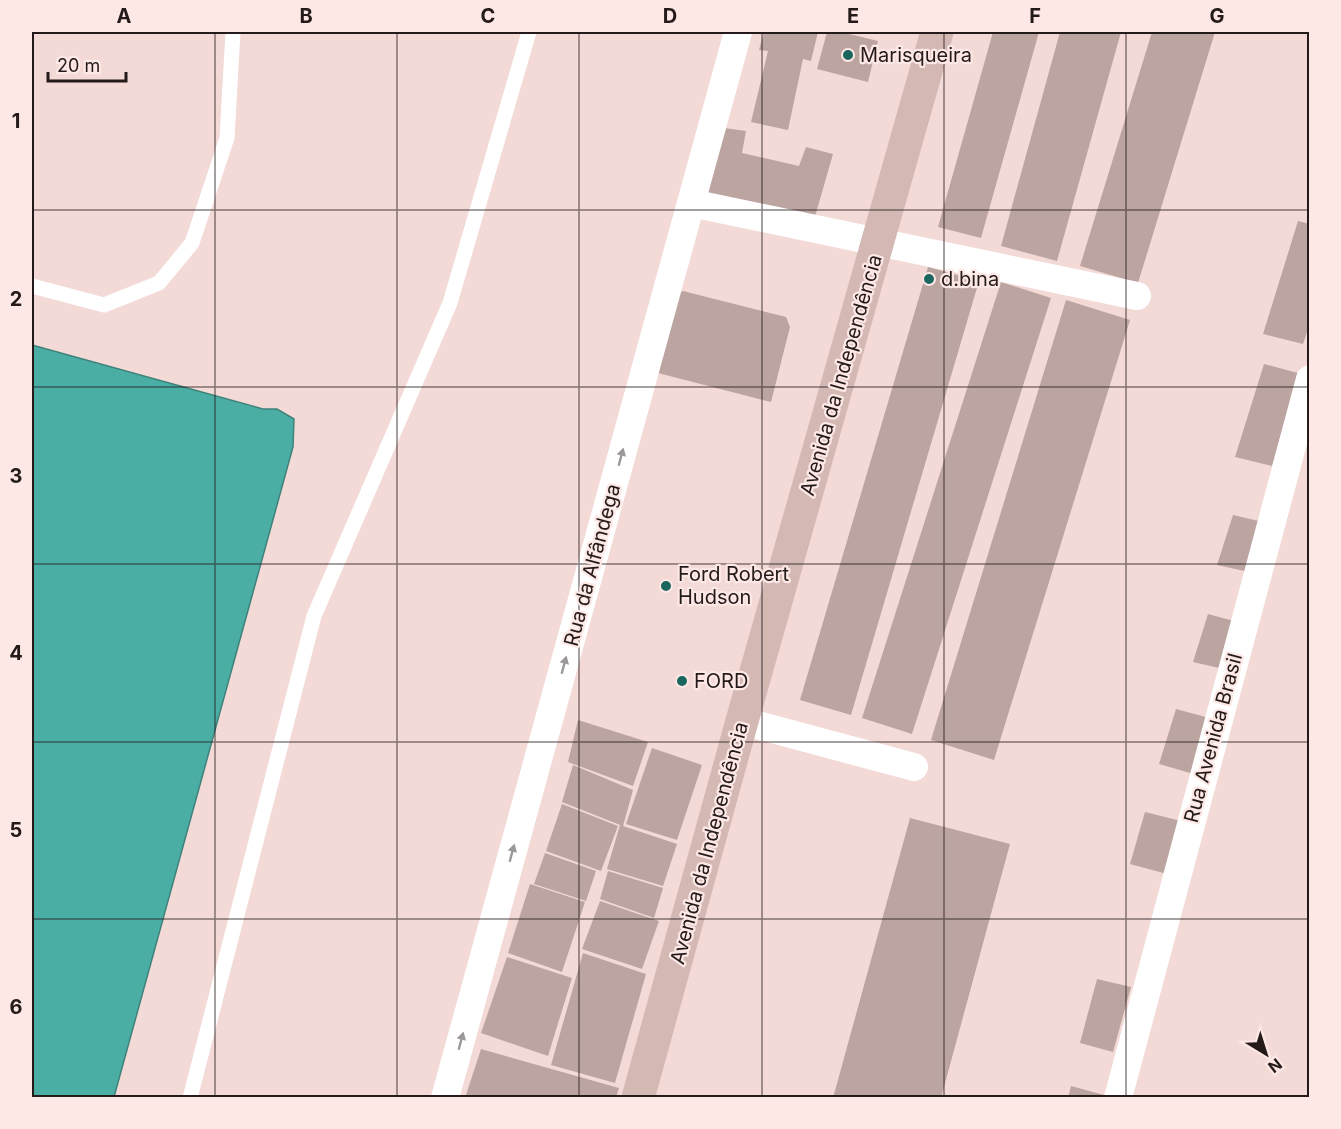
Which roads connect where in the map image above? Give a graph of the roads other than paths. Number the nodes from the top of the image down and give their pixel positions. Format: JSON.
{"nodes":[{"id":1,"x":233,"y":32,"type":"edge"},
{"id":2,"x":529,"y":32,"type":"edge"},
{"id":3,"x":738,"y":32,"type":"edge"},
{"id":4,"x":937,"y":32,"type":"edge"},
{"id":5,"x":691,"y":203,"type":"junction"},
{"id":6,"x":879,"y":242,"type":"junction"},
{"id":7,"x":32,"y":286,"type":"edge"},
{"id":8,"x":1137,"y":296,"type":"dead end"},
{"id":9,"x":1310,"y":379,"type":"edge"},
{"id":10,"x":742,"y":721,"type":"junction"},
{"id":11,"x":914,"y":767,"type":"dead end"},
{"id":12,"x":190,"y":1098,"type":"edge"},
{"id":13,"x":445,"y":1098,"type":"edge"},
{"id":14,"x":638,"y":1098,"type":"edge"},
{"id":15,"x":1118,"y":1098,"type":"edge"}],
"edges":[{"from":1,"to":7,"type":"lane"},
{"from":2,"to":12,"type":"lane"},
{"from":3,"to":5,"type":"street","name":"Rua da Alfândega"},
{"from":4,"to":6,"type":"street","name":"Avenida da Independência"},
{"from":5,"to":6,"type":"street"},
{"from":13,"to":5,"type":"street","name":"Rua da Alfândega","one_way":true},
{"from":6,"to":8,"type":"street"},
{"from":6,"to":10,"type":"street","name":"Avenida da Independência"},
{"from":9,"to":15,"type":"street","name":"Rua Avenida Brasil"},
{"from":10,"to":11,"type":"street"},
{"from":10,"to":14,"type":"street","name":"Avenida da Independência"}]}
